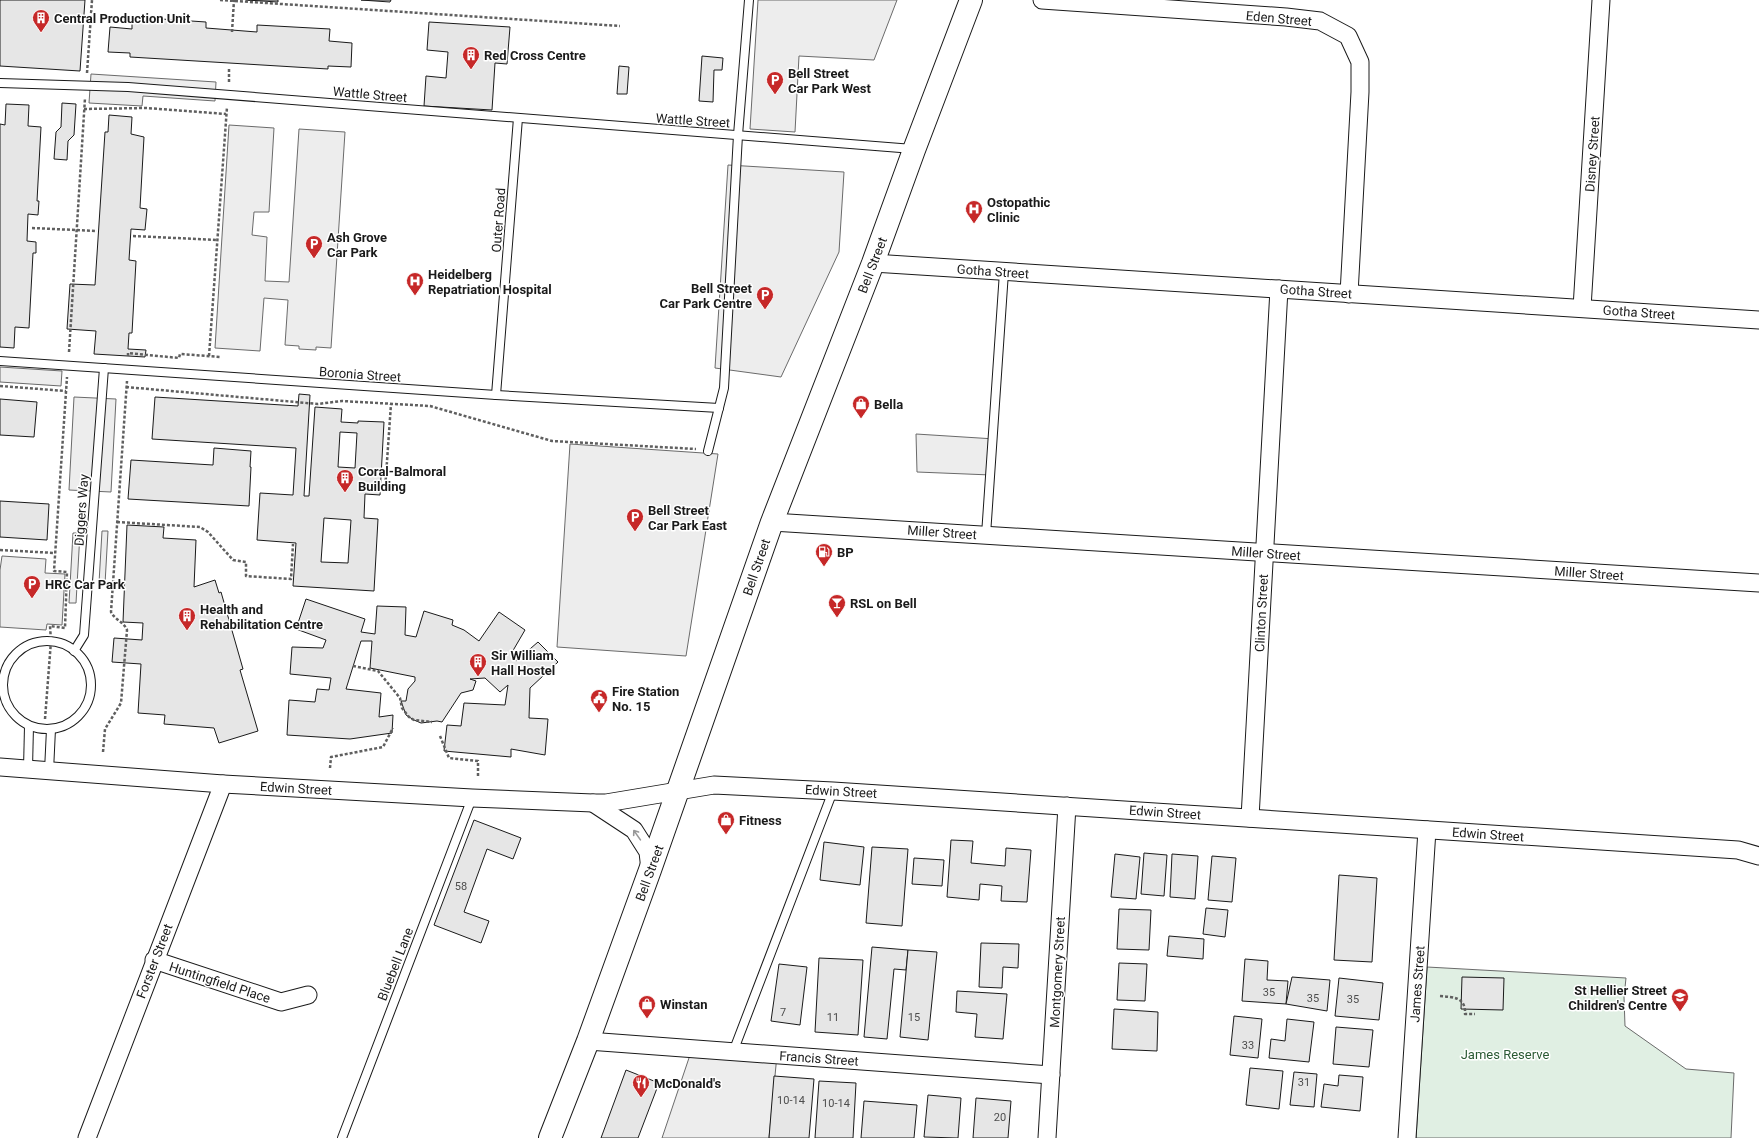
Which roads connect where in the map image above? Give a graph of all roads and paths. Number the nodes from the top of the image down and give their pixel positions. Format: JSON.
{"nodes":[{"id":1,"x":220,"y":0,"type":"edge"},
{"id":2,"x":234,"y":0,"type":"edge"},
{"id":3,"x":749,"y":0,"type":"edge"},
{"id":4,"x":971,"y":0,"type":"edge"},
{"id":5,"x":1042,"y":0,"type":"edge"},
{"id":6,"x":1601,"y":0,"type":"edge"},
{"id":7,"x":620,"y":26,"type":"dead end"},
{"id":8,"x":232,"y":32,"type":"dead end"},
{"id":9,"x":229,"y":68,"type":"dead end"},
{"id":10,"x":0,"y":83,"type":"edge"},
{"id":11,"x":228,"y":95,"type":"junction"},
{"id":12,"x":84,"y":109,"type":"dead end"},
{"id":13,"x":226,"y":114,"type":"junction"},
{"id":14,"x":518,"y":118,"type":"junction"},
{"id":15,"x":738,"y":135,"type":"junction"},
{"id":16,"x":914,"y":150,"type":"junction"},
{"id":17,"x":32,"y":228,"type":"dead end"},
{"id":18,"x":97,"y":231,"type":"dead end"},
{"id":19,"x":133,"y":236,"type":"dead end"},
{"id":20,"x":218,"y":240,"type":"junction"},
{"id":21,"x":873,"y":263,"type":"junction"},
{"id":22,"x":1004,"y":272,"type":"junction"},
{"id":23,"x":1279,"y":289,"type":"junction"},
{"id":24,"x":1349,"y":294,"type":"junction"},
{"id":25,"x":1582,"y":308,"type":"junction"},
{"id":26,"x":1759,"y":320,"type":"edge"},
{"id":27,"x":209,"y":356,"type":"junction"},
{"id":28,"x":221,"y":356,"type":"dead end"},
{"id":29,"x":0,"y":361,"type":"edge"},
{"id":30,"x":104,"y":368,"type":"junction"},
{"id":31,"x":128,"y":370,"type":"junction"},
{"id":32,"x":0,"y":386,"type":"edge"},
{"id":33,"x":126,"y":387,"type":"junction"},
{"id":34,"x":66,"y":391,"type":"dead end"},
{"id":35,"x":496,"y":395,"type":"junction"},
{"id":36,"x":391,"y":404,"type":"junction"},
{"id":37,"x":719,"y":408,"type":"junction"},
{"id":38,"x":711,"y":440,"type":"junction"},
{"id":39,"x":708,"y":451,"type":"dead end"},
{"id":40,"x":385,"y":490,"type":"dead end"},
{"id":41,"x":117,"y":522,"type":"junction"},
{"id":42,"x":772,"y":522,"type":"junction"},
{"id":43,"x":986,"y":535,"type":"junction"},
{"id":44,"x":293,"y":544,"type":"dead end"},
{"id":45,"x":0,"y":550,"type":"edge"},
{"id":46,"x":1264,"y":552,"type":"junction"},
{"id":47,"x":55,"y":554,"type":"dead end"},
{"id":48,"x":1759,"y":583,"type":"edge"},
{"id":49,"x":74,"y":651,"type":"junction"},
{"id":50,"x":353,"y":666,"type":"dead end"},
{"id":51,"x":432,"y":722,"type":"dead end"},
{"id":52,"x":29,"y":726,"type":"junction"},
{"id":53,"x":393,"y":728,"type":"dead end"},
{"id":54,"x":51,"y":729,"type":"junction"},
{"id":55,"x":440,"y":736,"type":"dead end"},
{"id":56,"x":103,"y":752,"type":"dead end"},
{"id":57,"x":0,"y":767,"type":"edge"},
{"id":58,"x":330,"y":768,"type":"dead end"},
{"id":59,"x":28,"y":769,"type":"junction"},
{"id":60,"x":49,"y":771,"type":"junction"},
{"id":61,"x":478,"y":778,"type":"dead end"},
{"id":62,"x":223,"y":784,"type":"junction"},
{"id":63,"x":833,"y":791,"type":"junction"},
{"id":64,"x":678,"y":792,"type":"junction"},
{"id":65,"x":472,"y":798,"type":"junction"},
{"id":66,"x":593,"y":803,"type":"junction"},
{"id":67,"x":1067,"y":806,"type":"junction"},
{"id":68,"x":1250,"y":818,"type":"junction"},
{"id":69,"x":1427,"y":830,"type":"junction"},
{"id":70,"x":1759,"y":846,"type":"edge"},
{"id":71,"x":1738,"y":850,"type":"junction"},
{"id":72,"x":1759,"y":856,"type":"edge"},
{"id":73,"x":650,"y":870,"type":"junction"},
{"id":74,"x":154,"y":960,"type":"junction"},
{"id":75,"x":308,"y":995,"type":"dead end"},
{"id":76,"x":1440,"y":996,"type":"dead end"},
{"id":77,"x":1475,"y":1014,"type":"dead end"},
{"id":78,"x":588,"y":1041,"type":"junction"},
{"id":79,"x":733,"y":1052,"type":"junction"},
{"id":80,"x":1051,"y":1076,"type":"junction"},
{"id":81,"x":87,"y":1138,"type":"edge"},
{"id":82,"x":342,"y":1138,"type":"edge"},
{"id":83,"x":550,"y":1138,"type":"edge"},
{"id":84,"x":1047,"y":1138,"type":"edge"},
{"id":85,"x":1407,"y":1138,"type":"edge"}],
"edges":[{"from":1,"to":2,"type":"path"},
{"from":2,"to":7,"type":"path"},
{"from":2,"to":8,"type":"path"},
{"from":3,"to":15,"type":"lane"},
{"from":4,"to":16,"type":"highway","name":"Bell Street"},
{"from":5,"to":24,"type":"street","name":"Eden Street"},
{"from":6,"to":25,"type":"street","name":"Disney Street"},
{"from":9,"to":11,"type":"path"},
{"from":10,"to":11,"type":"lane","name":"Wattle Street"},
{"from":11,"to":13,"type":"path"},
{"from":11,"to":14,"type":"lane","name":"Wattle Street"},
{"from":12,"to":13,"type":"path"},
{"from":13,"to":20,"type":"path"},
{"from":14,"to":15,"type":"lane","name":"Wattle Street"},
{"from":14,"to":35,"type":"lane","name":"Outer Road"},
{"from":15,"to":16,"type":"lane","name":"Wattle Street"},
{"from":15,"to":37,"type":"lane"},
{"from":16,"to":21,"type":"highway","name":"Bell Street"},
{"from":17,"to":18,"type":"path"},
{"from":19,"to":20,"type":"path"},
{"from":20,"to":27,"type":"path"},
{"from":21,"to":22,"type":"street","name":"Gotha Street"},
{"from":21,"to":42,"type":"highway","name":"Bell Street"},
{"from":22,"to":23,"type":"street","name":"Gotha Street"},
{"from":22,"to":43,"type":"lane"},
{"from":23,"to":24,"type":"street","name":"Gotha Street"},
{"from":23,"to":46,"type":"street","name":"Clinton Street"},
{"from":24,"to":25,"type":"street","name":"Gotha Street"},
{"from":25,"to":26,"type":"street","name":"Gotha Street"},
{"from":27,"to":28,"type":"path"},
{"from":27,"to":31,"type":"path"},
{"from":29,"to":30,"type":"lane","name":"Boronia Street"},
{"from":30,"to":31,"type":"lane","name":"Boronia Street"},
{"from":30,"to":49,"type":"lane","name":"Diggers Way"},
{"from":31,"to":33,"type":"path"},
{"from":31,"to":35,"type":"lane","name":"Boronia Street"},
{"from":32,"to":34,"type":"path"},
{"from":33,"to":36,"type":"path"},
{"from":33,"to":41,"type":"path"},
{"from":35,"to":37,"type":"lane","name":"Boronia Street"},
{"from":36,"to":38,"type":"path"},
{"from":36,"to":40,"type":"path"},
{"from":37,"to":38,"type":"lane"},
{"from":38,"to":39,"type":"lane"},
{"from":41,"to":44,"type":"path"},
{"from":41,"to":56,"type":"path"},
{"from":42,"to":43,"type":"street","name":"Miller Street"},
{"from":42,"to":64,"type":"highway","name":"Bell Street"},
{"from":43,"to":46,"type":"street","name":"Miller Street"},
{"from":45,"to":47,"type":"path"},
{"from":46,"to":48,"type":"street","name":"Miller Street"},
{"from":46,"to":68,"type":"street","name":"Clinton Street"},
{"from":49,"to":52,"type":"lane"},
{"from":49,"to":54,"type":"lane"},
{"from":50,"to":51,"type":"path"},
{"from":52,"to":54,"type":"lane"},
{"from":52,"to":59,"type":"lane"},
{"from":53,"to":58,"type":"path"},
{"from":54,"to":60,"type":"lane"},
{"from":55,"to":61,"type":"path"},
{"from":57,"to":59,"type":"street","name":"Edwin Street"},
{"from":59,"to":60,"type":"street","name":"Edwin Street"},
{"from":60,"to":62,"type":"street","name":"Edwin Street"},
{"from":62,"to":65,"type":"street","name":"Edwin Street"},
{"from":62,"to":74,"type":"street","name":"Forster Street"},
{"from":63,"to":64,"type":"street","name":"Edwin Street"},
{"from":63,"to":67,"type":"street","name":"Edwin Street"},
{"from":63,"to":79,"type":"lane"},
{"from":64,"to":66,"type":"street","name":"Edwin Street"},
{"from":64,"to":73,"type":"highway","name":"Bell Street"},
{"from":65,"to":66,"type":"street","name":"Edwin Street"},
{"from":65,"to":82,"type":"lane","name":"Bluebell Lane"},
{"from":73,"to":66,"type":"street","one_way":true},
{"from":67,"to":68,"type":"street","name":"Edwin Street"},
{"from":67,"to":80,"type":"street","name":"Montgomery Street"},
{"from":68,"to":69,"type":"street","name":"Edwin Street"},
{"from":69,"to":71,"type":"street","name":"Edwin Street"},
{"from":69,"to":85,"type":"street","name":"James Street"},
{"from":70,"to":71,"type":"street","name":"Edwin Street"},
{"from":71,"to":72,"type":"street","name":"Edwin Street"},
{"from":73,"to":78,"type":"highway","name":"Bell Street"},
{"from":74,"to":75,"type":"street","name":"Huntingfield Place"},
{"from":74,"to":81,"type":"street","name":"Forster Street"},
{"from":76,"to":77,"type":"path"},
{"from":78,"to":79,"type":"street","name":"Francis Street"},
{"from":78,"to":83,"type":"highway","name":"Bell Street"},
{"from":79,"to":80,"type":"street","name":"Francis Street"},
{"from":80,"to":84,"type":"street","name":"Montgomery Street"}]}
